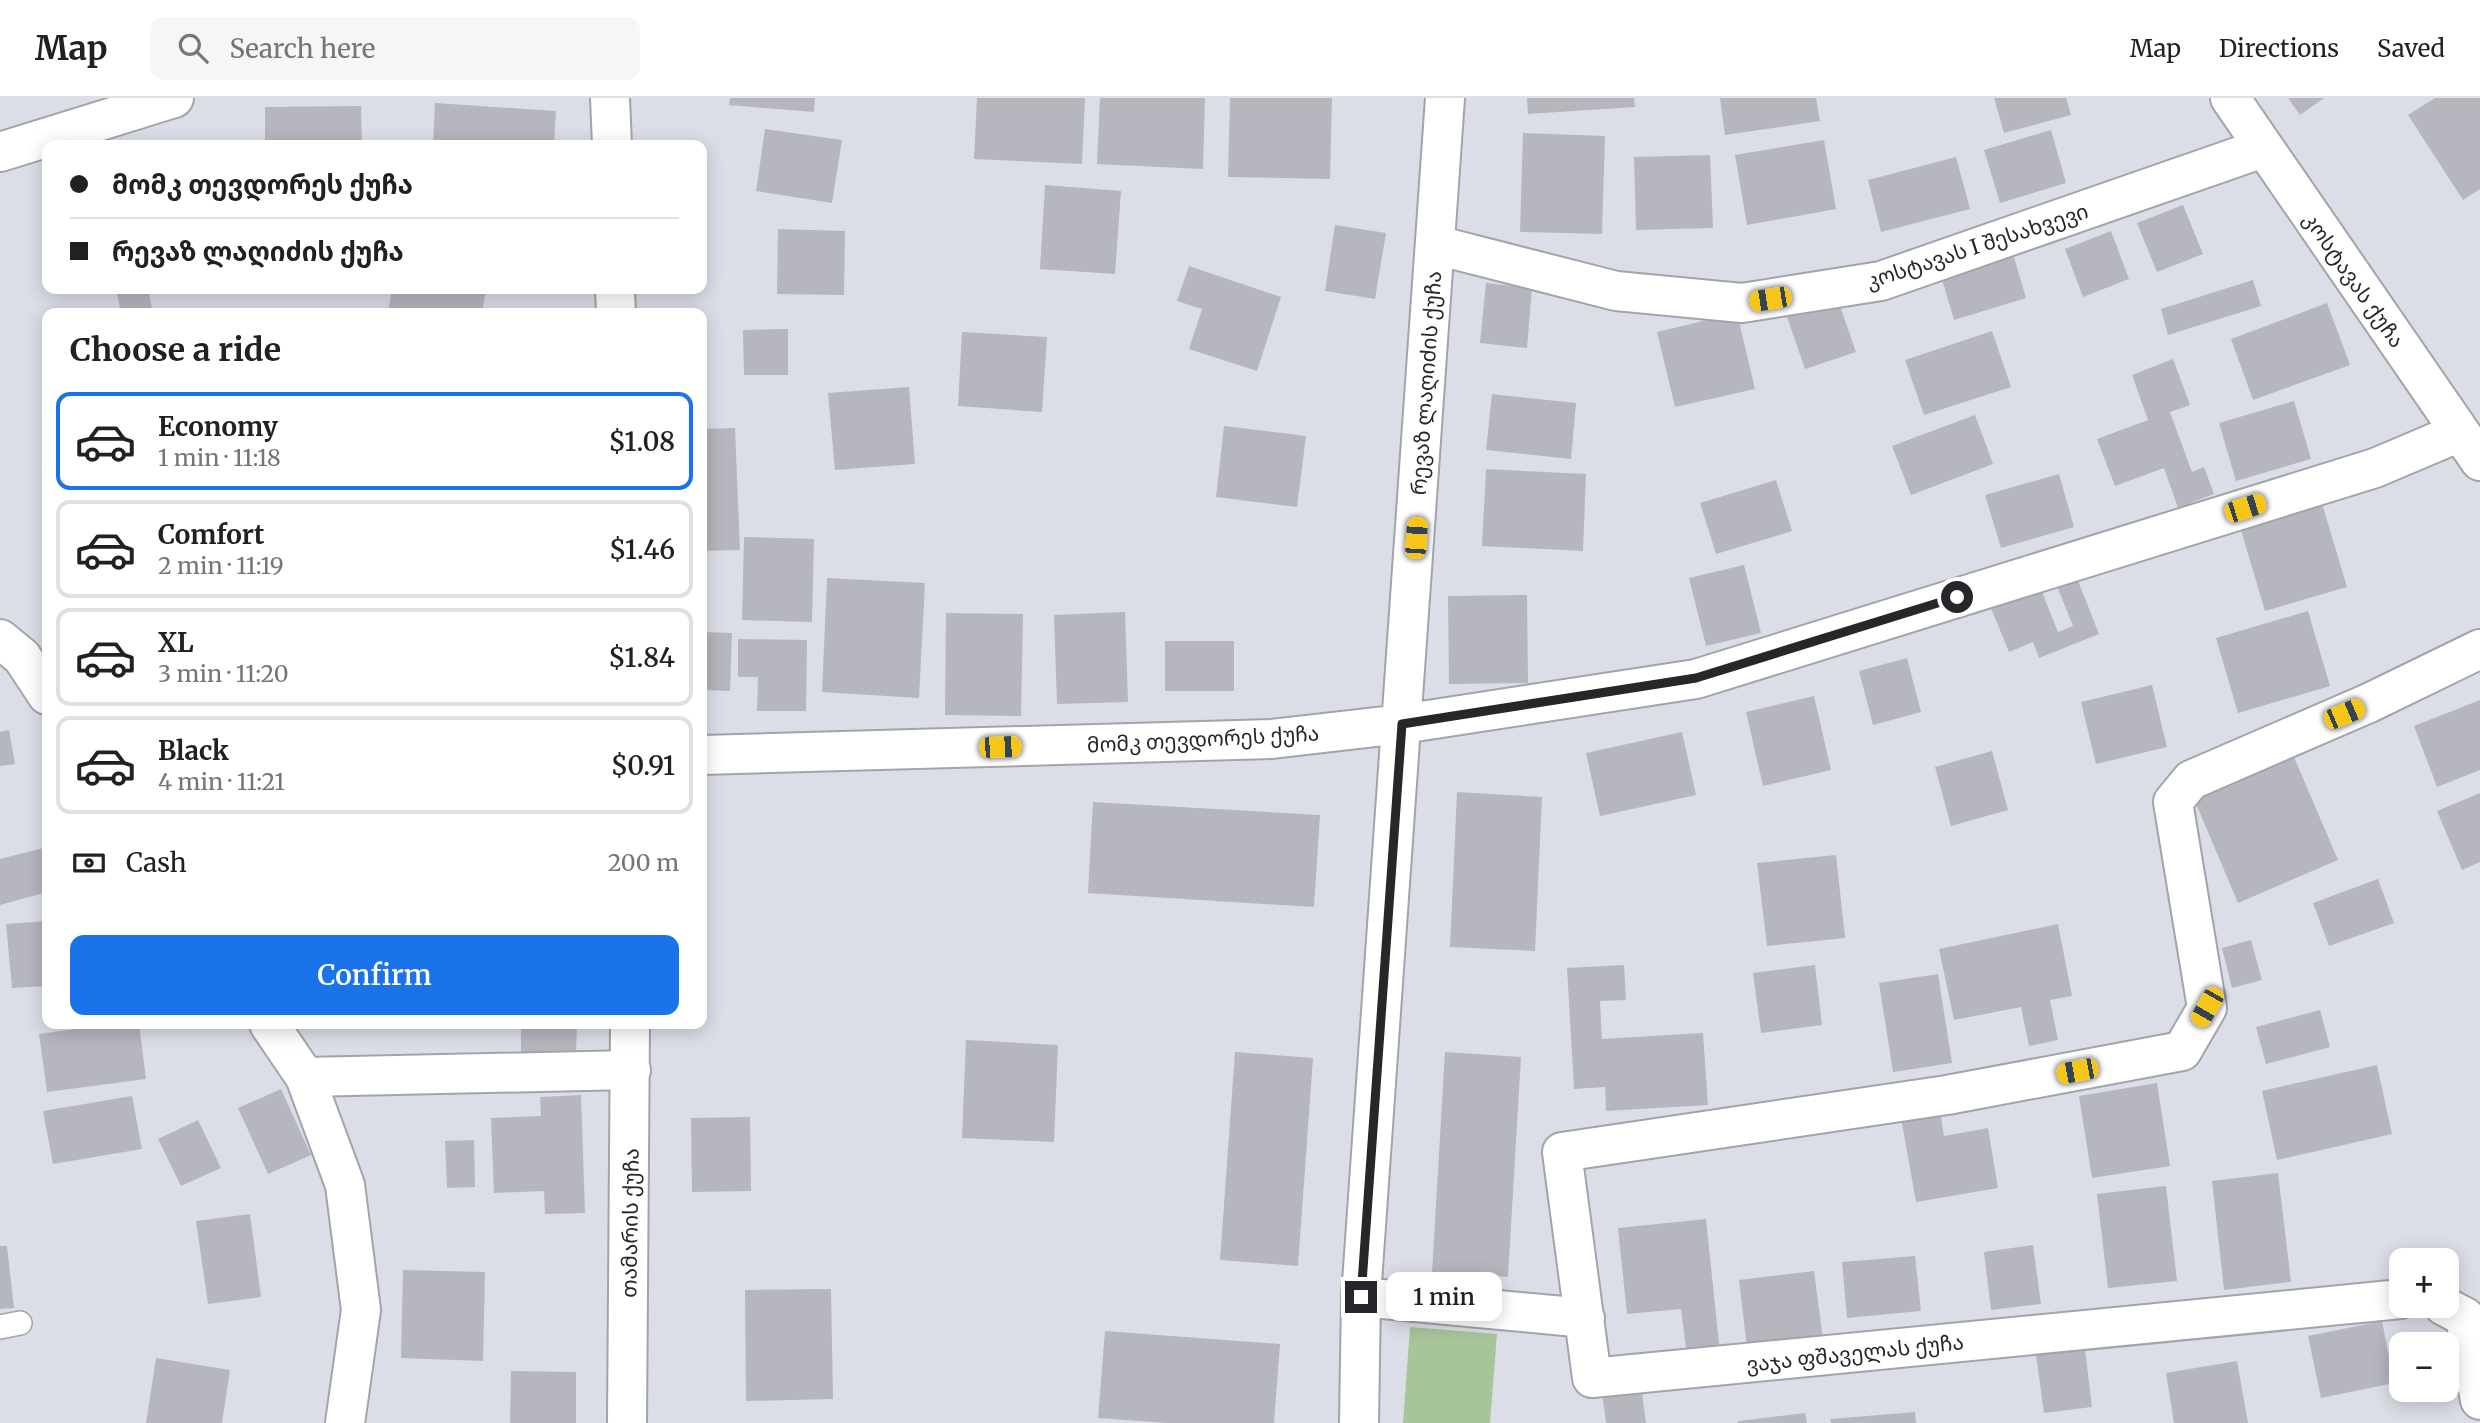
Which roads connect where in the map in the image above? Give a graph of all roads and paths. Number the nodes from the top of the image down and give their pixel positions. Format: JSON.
{"nodes":[{"id":1,"x":174,"y":98,"type":"edge"},
{"id":2,"x":611,"y":98,"type":"edge"},
{"id":3,"x":1445,"y":98,"type":"edge"},
{"id":4,"x":2230,"y":98,"type":"edge"},
{"id":5,"x":612,"y":140,"type":"edge"},
{"id":6,"x":2263,"y":148,"type":"junction"},
{"id":7,"x":0,"y":152,"type":"edge"},
{"id":8,"x":1436,"y":245,"type":"junction"},
{"id":9,"x":2470,"y":446,"type":"edge"},
{"id":10,"x":0,"y":639,"type":"edge"},
{"id":11,"x":2480,"y":649,"type":"edge"},
{"id":12,"x":42,"y":687,"type":"edge"},
{"id":13,"x":1402,"y":724,"type":"junction"},
{"id":14,"x":707,"y":755,"type":"edge"},
{"id":15,"x":272,"y":1029,"type":"edge"},
{"id":16,"x":630,"y":1029,"type":"edge"},
{"id":17,"x":631,"y":1070,"type":"junction"},
{"id":18,"x":305,"y":1077,"type":"junction"},
{"id":19,"x":1361,"y":1297,"type":"junction"},
{"id":20,"x":2389,"y":1300,"type":"edge"},
{"id":21,"x":2459,"y":1314,"type":"edge"},
{"id":22,"x":1585,"y":1318,"type":"junction"},
{"id":23,"x":2480,"y":1400,"type":"edge"},
{"id":24,"x":345,"y":1423,"type":"edge"},
{"id":25,"x":627,"y":1423,"type":"edge"},
{"id":26,"x":1359,"y":1423,"type":"edge"}],
"edges":[{"from":1,"to":7,"type":"street"},
{"from":2,"to":5,"type":"street"},
{"from":3,"to":8,"type":"street","name":"რევაზ ლაღიძის ქუჩა"},
{"from":4,"to":6,"type":"street","name":"კოსტავას ქუჩა"},
{"from":6,"to":8,"type":"street","name":"კოსტავას I შესახვევი"},
{"from":6,"to":9,"type":"street","name":"კოსტავას ქუჩა"},
{"from":8,"to":13,"type":"street","name":"რევაზ ლაღიძის ქუჩა"},
{"from":9,"to":13,"type":"street","name":"მომკ თევდორეს ქუჩა"},
{"from":10,"to":12,"type":"street"},
{"from":11,"to":22,"type":"street"},
{"from":13,"to":14,"type":"street","name":"მომკ თევდორეს ქუჩა"},
{"from":13,"to":19,"type":"street","name":"რევაზ ლაღიძის ქუჩა"},
{"from":15,"to":18,"type":"street"},
{"from":16,"to":17,"type":"street","name":"თამარის ქუჩა"},
{"from":17,"to":18,"type":"street"},
{"from":17,"to":25,"type":"street","name":"თამარის ქუჩა"},
{"from":18,"to":24,"type":"street"},
{"from":19,"to":22,"type":"street"},
{"from":19,"to":26,"type":"street","name":"რევაზ ლაღიძის ქუჩა"},
{"from":20,"to":22,"type":"street","name":"ვაჯა ფშაველას ქუჩა"},
{"from":21,"to":23,"type":"street"}]}
